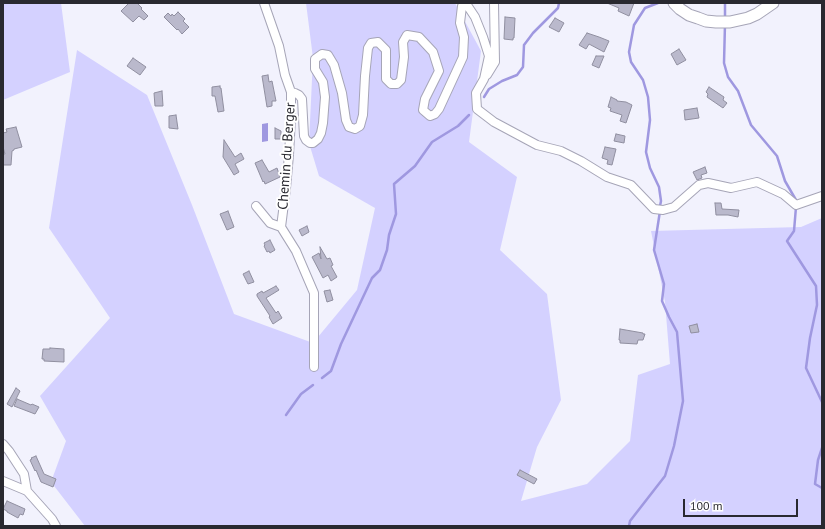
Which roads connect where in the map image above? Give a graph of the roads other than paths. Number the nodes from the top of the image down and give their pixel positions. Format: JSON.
{"nodes":[{"id":1,"x":264,"y":3,"type":"edge"},
{"id":2,"x":494,"y":3,"type":"edge"},
{"id":3,"x":674,"y":3,"type":"edge"},
{"id":4,"x":774,"y":3,"type":"edge"},
{"id":5,"x":466,"y":4,"type":"edge"},
{"id":6,"x":484,"y":80,"type":"junction"},
{"id":7,"x":291,"y":92,"type":"junction"},
{"id":8,"x":822,"y":196,"type":"edge"},
{"id":9,"x":256,"y":206,"type":"dead end"},
{"id":10,"x":281,"y":227,"type":"junction"},
{"id":11,"x":314,"y":368,"type":"dead end"},
{"id":12,"x":3,"y":444,"type":"edge"},
{"id":13,"x":3,"y":481,"type":"edge"},
{"id":14,"x":27,"y":491,"type":"junction"},
{"id":15,"x":56,"y":526,"type":"edge"}],
"edges":[{"from":1,"to":7,"type":"street"},
{"from":2,"to":6,"type":"street"},
{"from":3,"to":4,"type":"main road"},
{"from":5,"to":6,"type":"street"},
{"from":5,"to":7,"type":"street","name":"Chemin du Berger"},
{"from":6,"to":8,"type":"street"},
{"from":7,"to":10,"type":"street","name":"Chemin du Berger"},
{"from":9,"to":10,"type":"street"},
{"from":10,"to":11,"type":"street","name":"Chemin du Berger"},
{"from":12,"to":14,"type":"street"},
{"from":13,"to":14,"type":"street"},
{"from":14,"to":15,"type":"street"}]}
